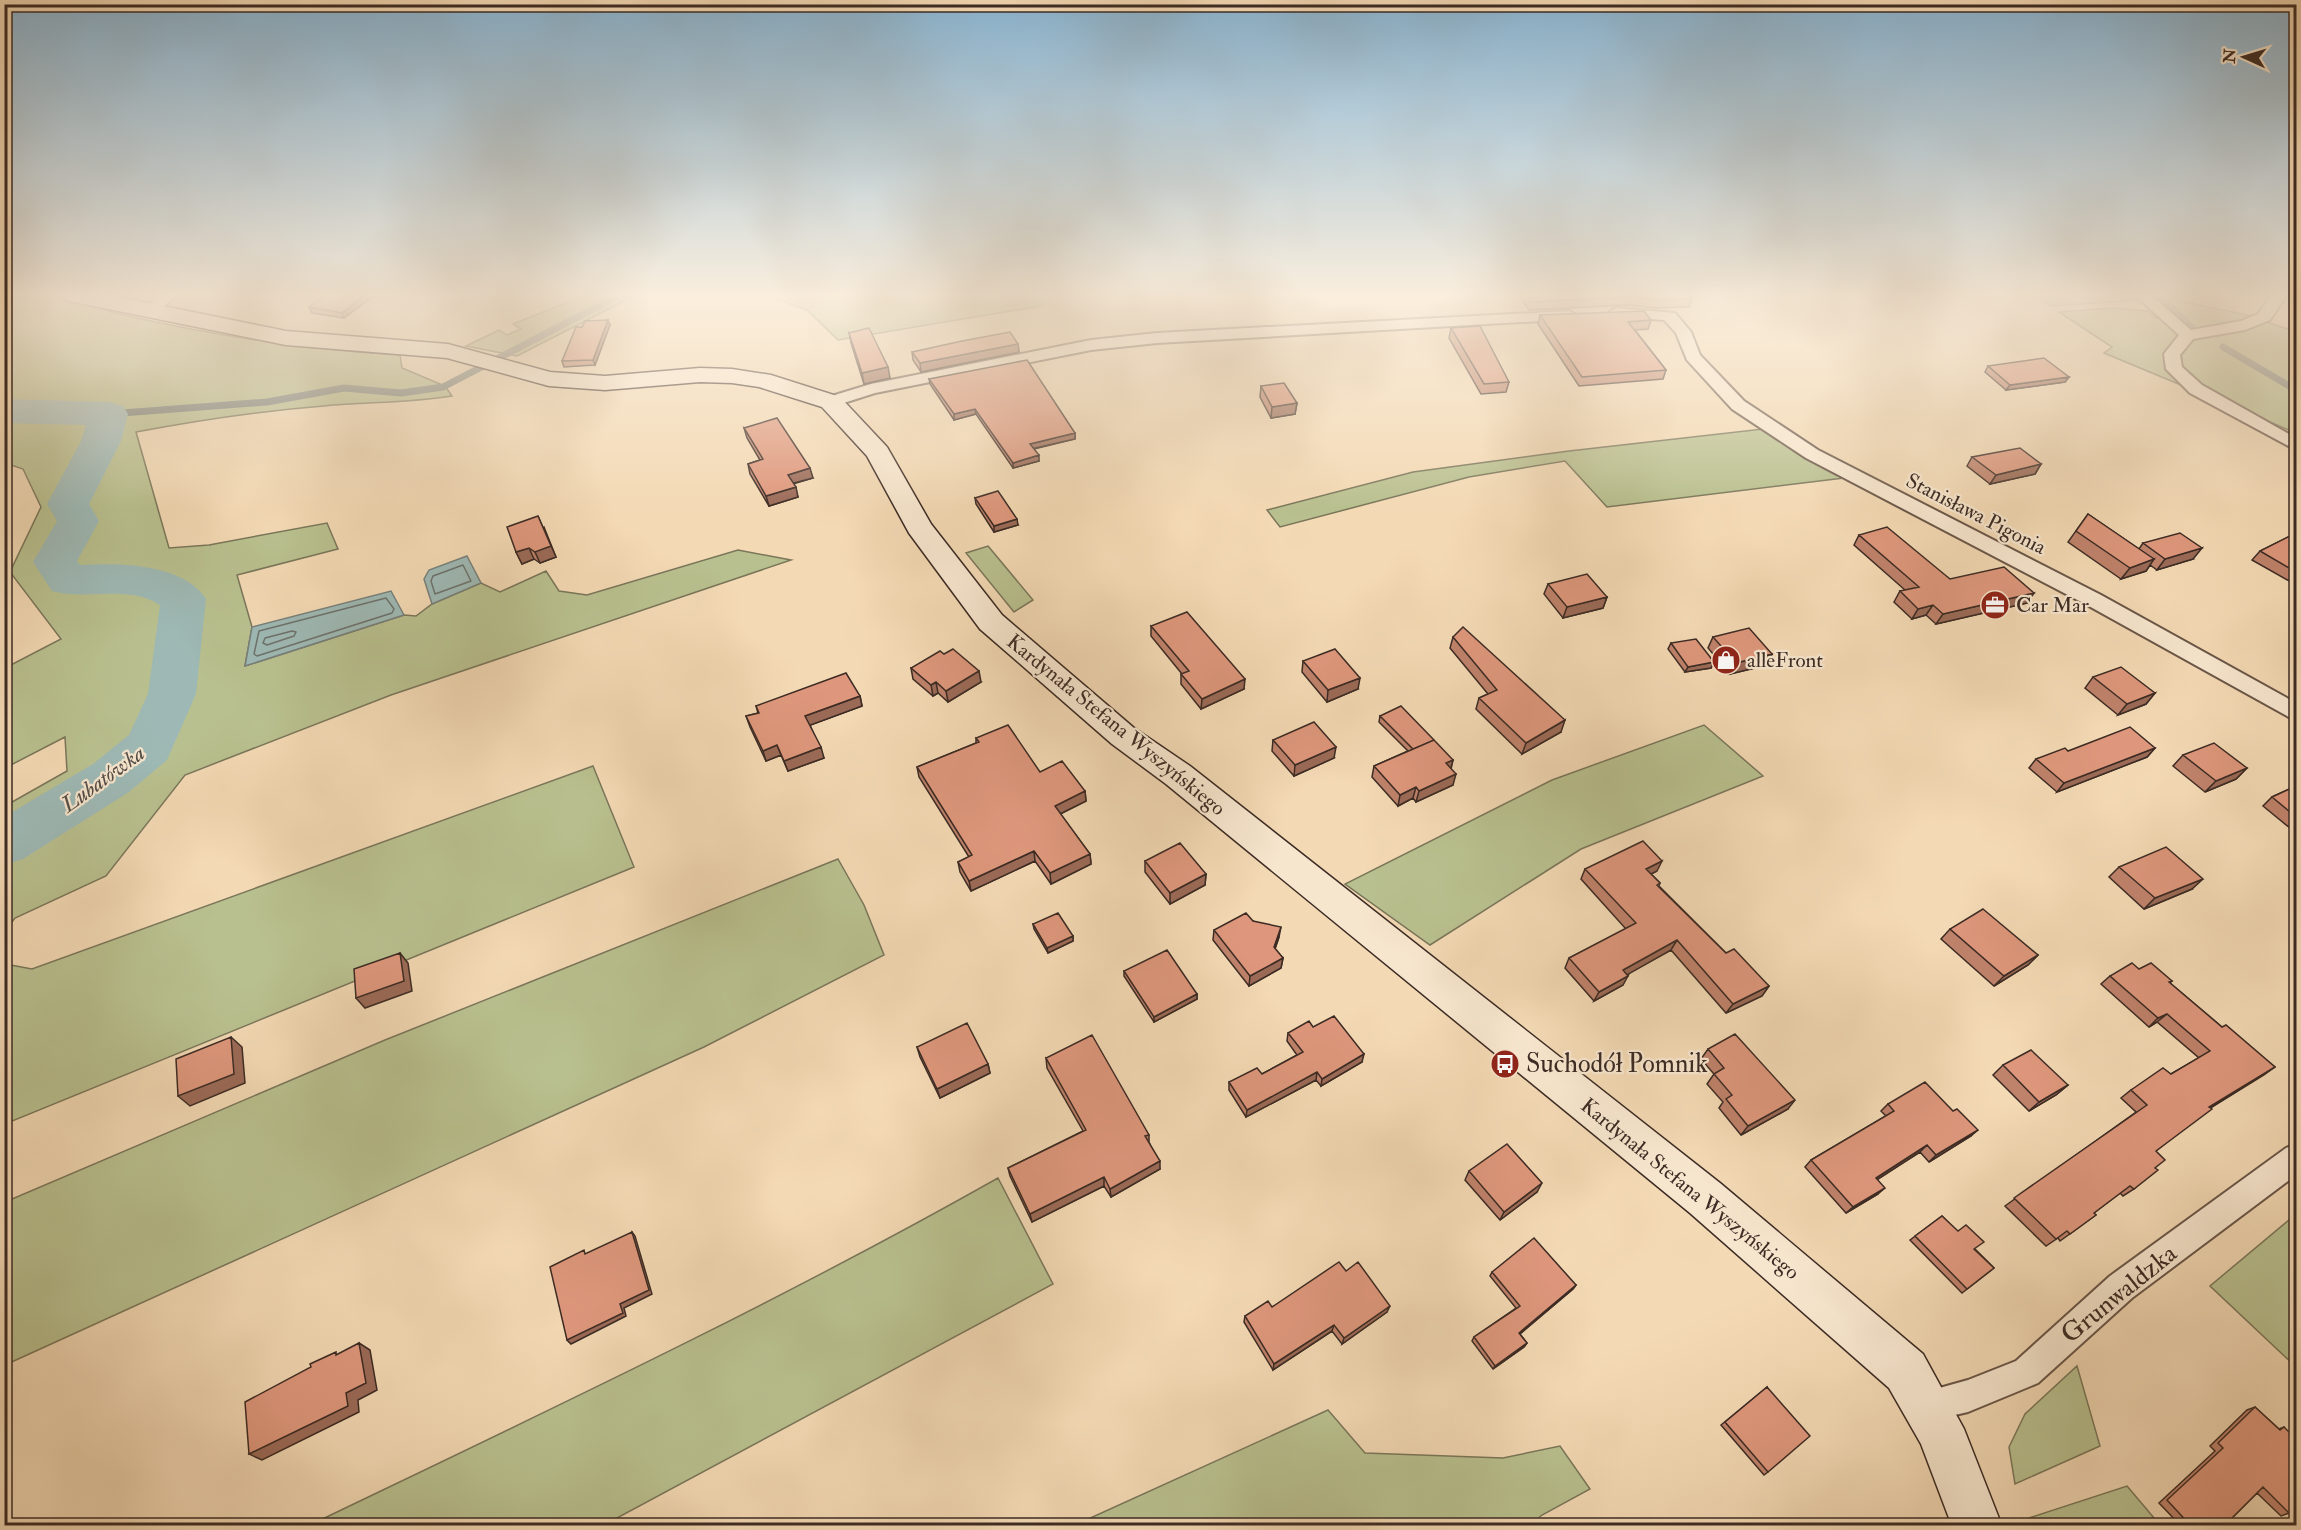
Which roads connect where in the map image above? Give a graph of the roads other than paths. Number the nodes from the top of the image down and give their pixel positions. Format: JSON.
{"nodes":[{"id":1,"x":503,"y":366,"type":"edge"},
{"id":2,"x":987,"y":366,"type":"edge"},
{"id":3,"x":1702,"y":366,"type":"edge"},
{"id":4,"x":2174,"y":366,"type":"edge"},
{"id":5,"x":831,"y":402,"type":"junction"},
{"id":6,"x":2296,"y":445,"type":"edge"},
{"id":7,"x":2296,"y":713,"type":"edge"},
{"id":8,"x":2296,"y":1158,"type":"edge"},
{"id":9,"x":1929,"y":1405,"type":"junction"},
{"id":10,"x":1977,"y":1526,"type":"edge"}],
"edges":[{"from":1,"to":5,"type":"street","name":"Kardynała Stefana Wyszyńskiego"},
{"from":2,"to":5,"type":"street"},
{"from":3,"to":7,"type":"street","name":"Stanisława Pigonia"},
{"from":4,"to":6,"type":"street"},
{"from":5,"to":9,"type":"street","name":"Kardynała Stefana Wyszyńskiego"},
{"from":8,"to":9,"type":"street","name":"Grunwaldzka"},
{"from":9,"to":10,"type":"street","name":"Kardynała Stefana Wyszyńskiego"}]}
